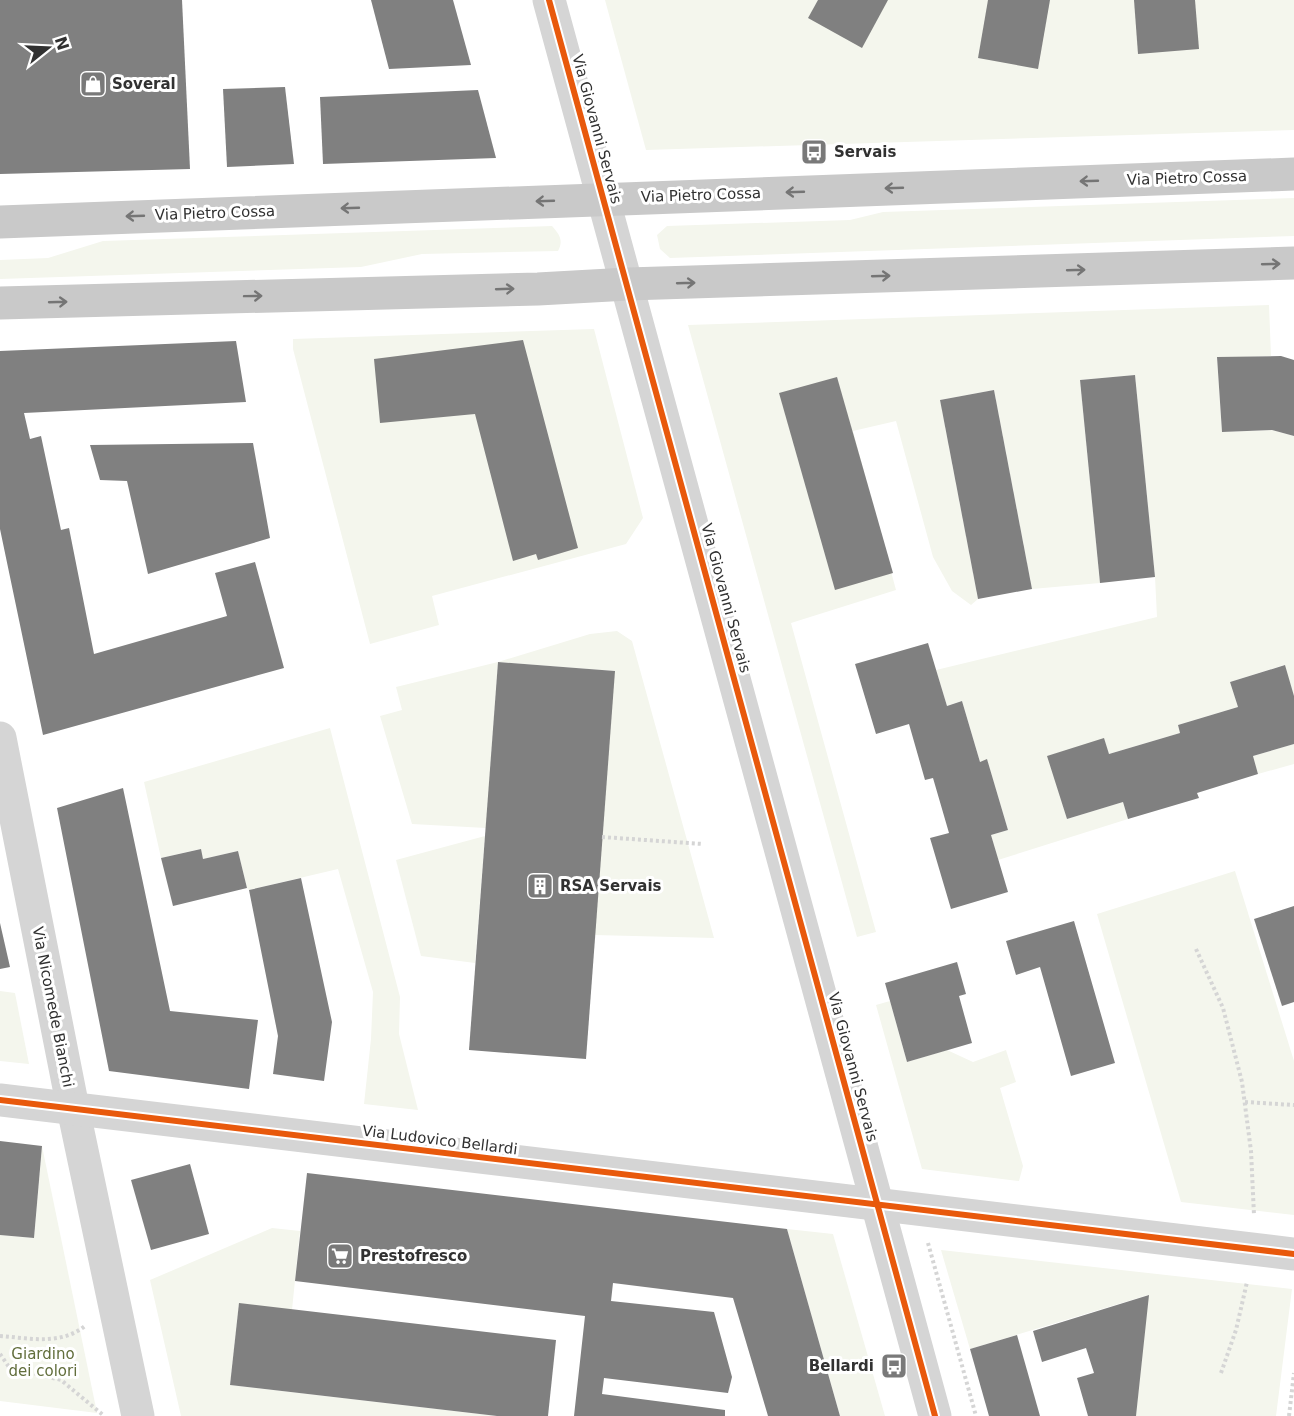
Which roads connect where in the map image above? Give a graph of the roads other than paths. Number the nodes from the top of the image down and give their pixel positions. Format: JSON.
{"nodes":[{"id":1,"x":549,"y":0,"type":"edge"},
{"id":2,"x":1294,"y":174,"type":"edge"},
{"id":3,"x":604,"y":199,"type":"junction"},
{"id":4,"x":0,"y":222,"type":"edge"},
{"id":5,"x":1294,"y":263,"type":"edge"},
{"id":6,"x":628,"y":285,"type":"junction"},
{"id":7,"x":0,"y":303,"type":"edge"},
{"id":8,"x":0,"y":738,"type":"edge"},
{"id":9,"x":0,"y":1100,"type":"edge"},
{"id":10,"x":73,"y":1108,"type":"junction"},
{"id":11,"x":877,"y":1203,"type":"junction"},
{"id":12,"x":1294,"y":1254,"type":"edge"},
{"id":13,"x":138,"y":1416,"type":"edge"},
{"id":14,"x":935,"y":1416,"type":"edge"}],
"edges":[{"from":1,"to":3,"type":"street","name":"Via Giovanni Servais"},
{"from":2,"to":3,"type":"main road","name":"Via Pietro Cossa","one_way":true},
{"from":3,"to":4,"type":"main road","name":"Via Pietro Cossa","one_way":true},
{"from":3,"to":6,"type":"street","name":"Via Giovanni Servais"},
{"from":6,"to":5,"type":"main road","one_way":true},
{"from":7,"to":6,"type":"main road","one_way":true},
{"from":6,"to":11,"type":"street","name":"Via Giovanni Servais"},
{"from":8,"to":10,"type":"street","name":"Via Nicomede Bianchi"},
{"from":9,"to":10,"type":"street","name":"Via Ludovico Bellardi"},
{"from":10,"to":11,"type":"street","name":"Via Ludovico Bellardi"},
{"from":10,"to":13,"type":"street","name":"Via Nicomede Bianchi"},
{"from":11,"to":12,"type":"street"},
{"from":11,"to":14,"type":"street","name":"Via Giovanni Servais"}]}
